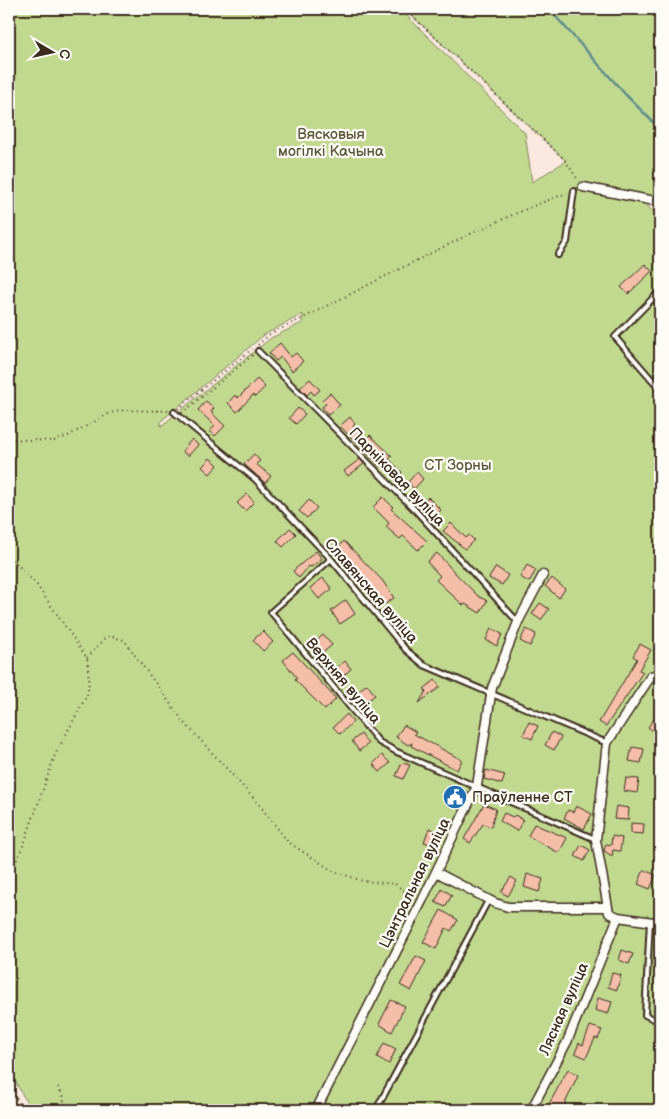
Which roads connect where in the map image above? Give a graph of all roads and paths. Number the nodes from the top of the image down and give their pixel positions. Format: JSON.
{"nodes":[{"id":1,"x":406,"y":9,"type":"edge"},
{"id":2,"x":583,"y":187,"type":"joint"},
{"id":3,"x":574,"y":190,"type":"joint"},
{"id":4,"x":660,"y":202,"type":"edge"},
{"id":5,"x":558,"y":255,"type":"dead end"},
{"id":6,"x":660,"y":291,"type":"edge"},
{"id":7,"x":258,"y":351,"type":"joint"},
{"id":8,"x":242,"y":357,"type":"junction"},
{"id":9,"x":246,"y":361,"type":"junction"},
{"id":10,"x":660,"y":388,"type":"edge"},
{"id":11,"x":174,"y":412,"type":"junction"},
{"id":12,"x":179,"y":416,"type":"junction"},
{"id":13,"x":9,"y":439,"type":"edge"},
{"id":14,"x":9,"y":556,"type":"edge"},
{"id":15,"x":330,"y":560,"type":"junction"},
{"id":16,"x":543,"y":575,"type":"dead end"},
{"id":17,"x":518,"y":622,"type":"junction"},
{"id":18,"x":87,"y":658,"type":"junction"},
{"id":19,"x":660,"y":673,"type":"edge"},
{"id":20,"x":490,"y":694,"type":"junction"},
{"id":21,"x":607,"y":744,"type":"junction"},
{"id":22,"x":477,"y":786,"type":"junction"},
{"id":23,"x":596,"y":840,"type":"junction"},
{"id":24,"x":436,"y":872,"type":"junction"},
{"id":25,"x":9,"y":877,"type":"edge"},
{"id":26,"x":488,"y":900,"type":"junction"},
{"id":27,"x":421,"y":903,"type":"junction"},
{"id":28,"x":608,"y":907,"type":"junction"},
{"id":29,"x":618,"y":917,"type":"junction"},
{"id":30,"x":650,"y":921,"type":"junction"},
{"id":31,"x":660,"y":923,"type":"edge"},
{"id":32,"x":660,"y":1022,"type":"edge"},
{"id":33,"x":9,"y":1085,"type":"edge"},
{"id":34,"x":58,"y":1087,"type":"dead end"},
{"id":35,"x":23,"y":1110,"type":"edge"},
{"id":36,"x":63,"y":1110,"type":"edge"},
{"id":37,"x":316,"y":1110,"type":"edge"},
{"id":38,"x":376,"y":1110,"type":"edge"},
{"id":39,"x":531,"y":1110,"type":"edge"}],
"edges":[{"from":1,"to":2,"type":"path"},
{"from":2,"to":4,"type":"street"},
{"from":3,"to":5,"type":"lane"},
{"from":3,"to":8,"type":"path"},
{"from":6,"to":10,"type":"lane"},
{"from":7,"to":9,"type":"path"},
{"from":7,"to":17,"type":"lane","name":"Парніковая вуліца"},
{"from":8,"to":9,"type":"path"},
{"from":8,"to":11,"type":"path"},
{"from":9,"to":12,"type":"path"},
{"from":11,"to":12,"type":"lane","name":"Славянская вуліца"},
{"from":11,"to":13,"type":"path"},
{"from":12,"to":15,"type":"lane","name":"Славянская вуліца"},
{"from":14,"to":18,"type":"path"},
{"from":15,"to":20,"type":"lane","name":"Славянская вуліца"},
{"from":15,"to":22,"type":"lane","name":"Верхняя вуліца"},
{"from":16,"to":17,"type":"street","name":"Цэнтральная вуліца"},
{"from":17,"to":20,"type":"street","name":"Цэнтральная вуліца"},
{"from":18,"to":25,"type":"path"},
{"from":18,"to":27,"type":"path"},
{"from":19,"to":21,"type":"street"},
{"from":20,"to":21,"type":"lane","name":"Славянская вуліца"},
{"from":20,"to":22,"type":"street","name":"Цэнтральная вуліца"},
{"from":21,"to":23,"type":"street"},
{"from":22,"to":23,"type":"lane"},
{"from":22,"to":24,"type":"street","name":"Цэнтральная вуліца"},
{"from":23,"to":28,"type":"street"},
{"from":24,"to":26,"type":"street"},
{"from":24,"to":27,"type":"street","name":"Цэнтральная вуліца"},
{"from":26,"to":28,"type":"street"},
{"from":26,"to":38,"type":"lane"},
{"from":27,"to":37,"type":"street","name":"Цэнтральная вуліца"},
{"from":28,"to":29,"type":"street"},
{"from":29,"to":30,"type":"street"},
{"from":29,"to":39,"type":"street","name":"Лясная вуліца"},
{"from":30,"to":31,"type":"street"},
{"from":30,"to":32,"type":"lane"},
{"from":33,"to":35,"type":"path"},
{"from":34,"to":36,"type":"path"}]}
